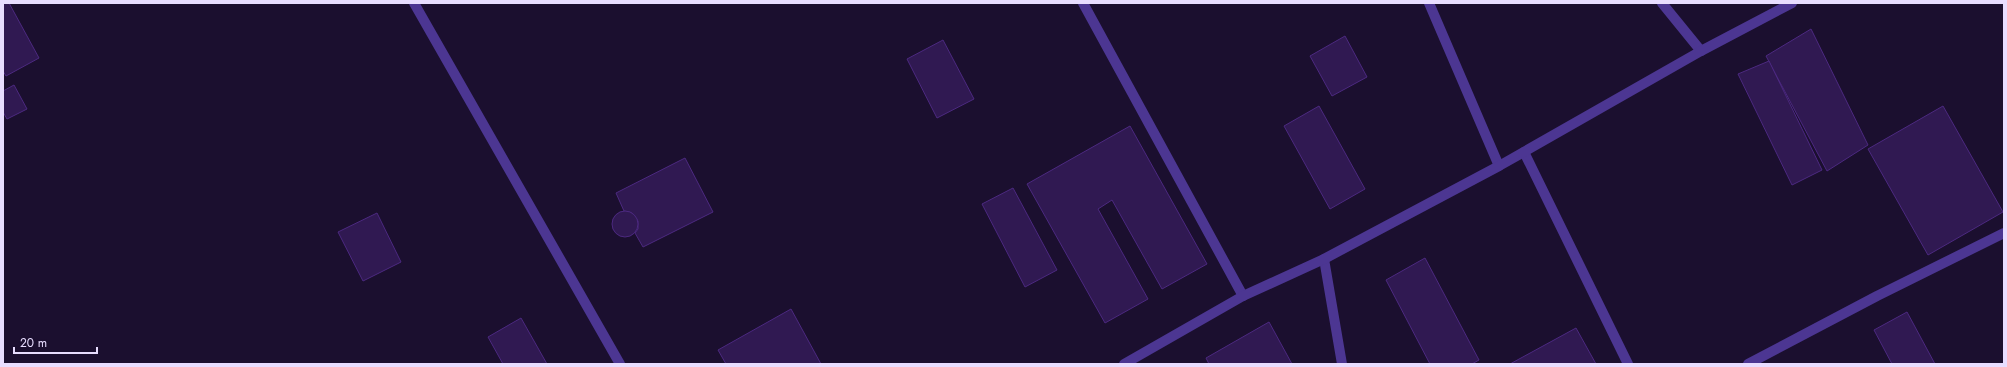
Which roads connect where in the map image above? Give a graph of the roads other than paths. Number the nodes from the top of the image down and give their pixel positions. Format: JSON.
{"nodes":[{"id":1,"x":414,"y":3,"type":"edge"},
{"id":2,"x":1083,"y":3,"type":"edge"},
{"id":3,"x":1429,"y":3,"type":"edge"},
{"id":4,"x":1662,"y":3,"type":"edge"},
{"id":5,"x":1792,"y":3,"type":"edge"},
{"id":6,"x":1701,"y":51,"type":"junction"},
{"id":7,"x":1524,"y":152,"type":"junction"},
{"id":8,"x":1499,"y":166,"type":"junction"},
{"id":9,"x":2004,"y":233,"type":"edge"},
{"id":10,"x":1324,"y":258,"type":"junction"},
{"id":11,"x":1243,"y":296,"type":"junction"},
{"id":12,"x":620,"y":364,"type":"edge"},
{"id":13,"x":1124,"y":364,"type":"edge"},
{"id":14,"x":1342,"y":364,"type":"edge"},
{"id":15,"x":1628,"y":364,"type":"edge"},
{"id":16,"x":1748,"y":364,"type":"edge"}],
"edges":[{"from":1,"to":12,"type":"street"},
{"from":2,"to":11,"type":"street"},
{"from":3,"to":8,"type":"street"},
{"from":4,"to":6,"type":"street"},
{"from":5,"to":6,"type":"street"},
{"from":6,"to":7,"type":"street"},
{"from":7,"to":8,"type":"street"},
{"from":7,"to":15,"type":"street"},
{"from":8,"to":10,"type":"street"},
{"from":9,"to":16,"type":"street"},
{"from":10,"to":11,"type":"street"},
{"from":10,"to":14,"type":"street"},
{"from":11,"to":13,"type":"street"}]}
